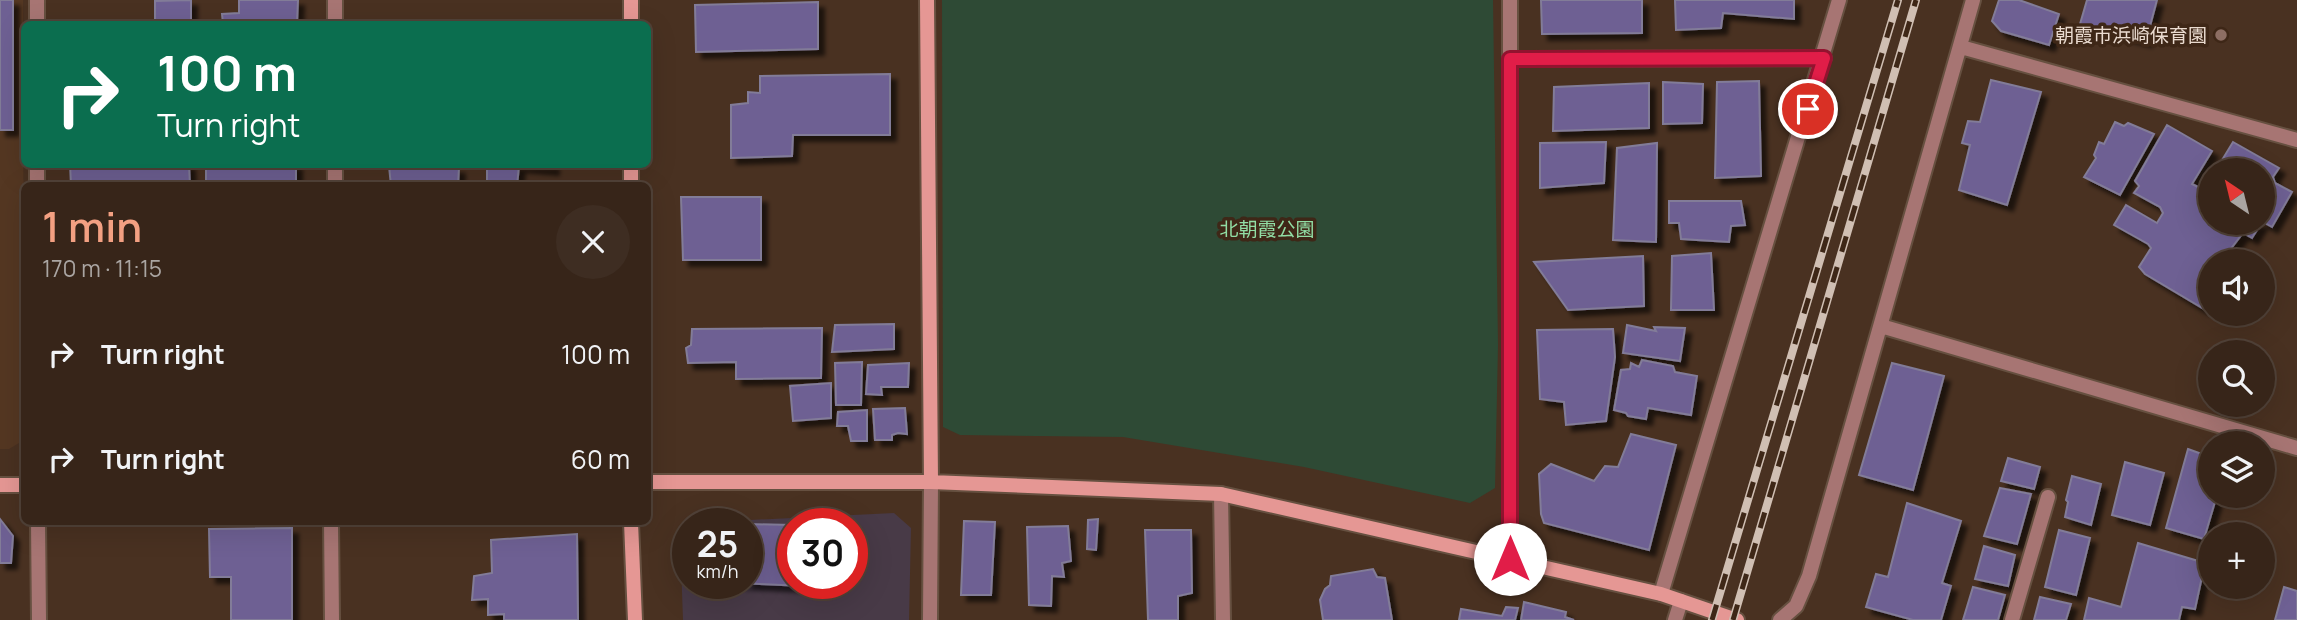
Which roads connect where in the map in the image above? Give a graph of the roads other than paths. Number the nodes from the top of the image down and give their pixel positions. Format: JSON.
{"nodes":[{"id":1,"x":37,"y":0,"type":"edge"},
{"id":2,"x":335,"y":0,"type":"edge"},
{"id":3,"x":631,"y":0,"type":"edge"},
{"id":4,"x":927,"y":0,"type":"edge"},
{"id":5,"x":1510,"y":0,"type":"edge"},
{"id":6,"x":1839,"y":0,"type":"edge"},
{"id":7,"x":1973,"y":0,"type":"edge"},
{"id":8,"x":37,"y":21,"type":"edge"},
{"id":9,"x":335,"y":21,"type":"edge"},
{"id":10,"x":631,"y":21,"type":"edge"},
{"id":11,"x":1961,"y":47,"type":"junction"},
{"id":12,"x":1824,"y":58,"type":"junction"},
{"id":13,"x":1510,"y":59,"type":"junction"},
{"id":14,"x":2297,"y":140,"type":"edge"},
{"id":15,"x":1881,"y":326,"type":"junction"},
{"id":16,"x":2297,"y":448,"type":"edge"},
{"id":17,"x":651,"y":481,"type":"edge"},
{"id":18,"x":930,"y":482,"type":"junction"},
{"id":19,"x":0,"y":485,"type":"edge"},
{"id":20,"x":21,"y":485,"type":"edge"},
{"id":21,"x":1221,"y":494,"type":"junction"},
{"id":22,"x":2048,"y":497,"type":"dead end"},
{"id":23,"x":38,"y":525,"type":"edge"},
{"id":24,"x":331,"y":525,"type":"edge"},
{"id":25,"x":631,"y":525,"type":"edge"},
{"id":26,"x":1510,"y":559,"type":"junction"},
{"id":27,"x":1661,"y":594,"type":"junction"},
{"id":28,"x":1681,"y":601,"type":"junction"},
{"id":29,"x":39,"y":620,"type":"edge"},
{"id":30,"x":332,"y":620,"type":"edge"},
{"id":31,"x":635,"y":620,"type":"edge"},
{"id":32,"x":930,"y":620,"type":"edge"},
{"id":33,"x":1223,"y":620,"type":"edge"},
{"id":34,"x":1675,"y":620,"type":"edge"},
{"id":35,"x":1737,"y":620,"type":"edge"},
{"id":36,"x":1780,"y":620,"type":"edge"},
{"id":37,"x":2012,"y":620,"type":"edge"}],
"edges":[{"from":1,"to":8,"type":"street"},
{"from":2,"to":9,"type":"street"},
{"from":3,"to":10,"type":"street"},
{"from":4,"to":18,"type":"street"},
{"from":5,"to":13,"type":"street"},
{"from":6,"to":12,"type":"street"},
{"from":7,"to":11,"type":"street"},
{"from":11,"to":14,"type":"street"},
{"from":11,"to":15,"type":"street"},
{"from":12,"to":13,"type":"street"},
{"from":12,"to":27,"type":"street"},
{"from":13,"to":26,"type":"street"},
{"from":15,"to":16,"type":"street"},
{"from":15,"to":36,"type":"street"},
{"from":17,"to":18,"type":"street"},
{"from":18,"to":21,"type":"street"},
{"from":18,"to":32,"type":"street"},
{"from":19,"to":20,"type":"street"},
{"from":21,"to":26,"type":"street"},
{"from":21,"to":33,"type":"street"},
{"from":22,"to":37,"type":"street"},
{"from":23,"to":29,"type":"street"},
{"from":24,"to":30,"type":"street"},
{"from":25,"to":31,"type":"street"},
{"from":26,"to":27,"type":"street"},
{"from":27,"to":28,"type":"street"},
{"from":28,"to":34,"type":"street"},
{"from":28,"to":35,"type":"street"}]}
